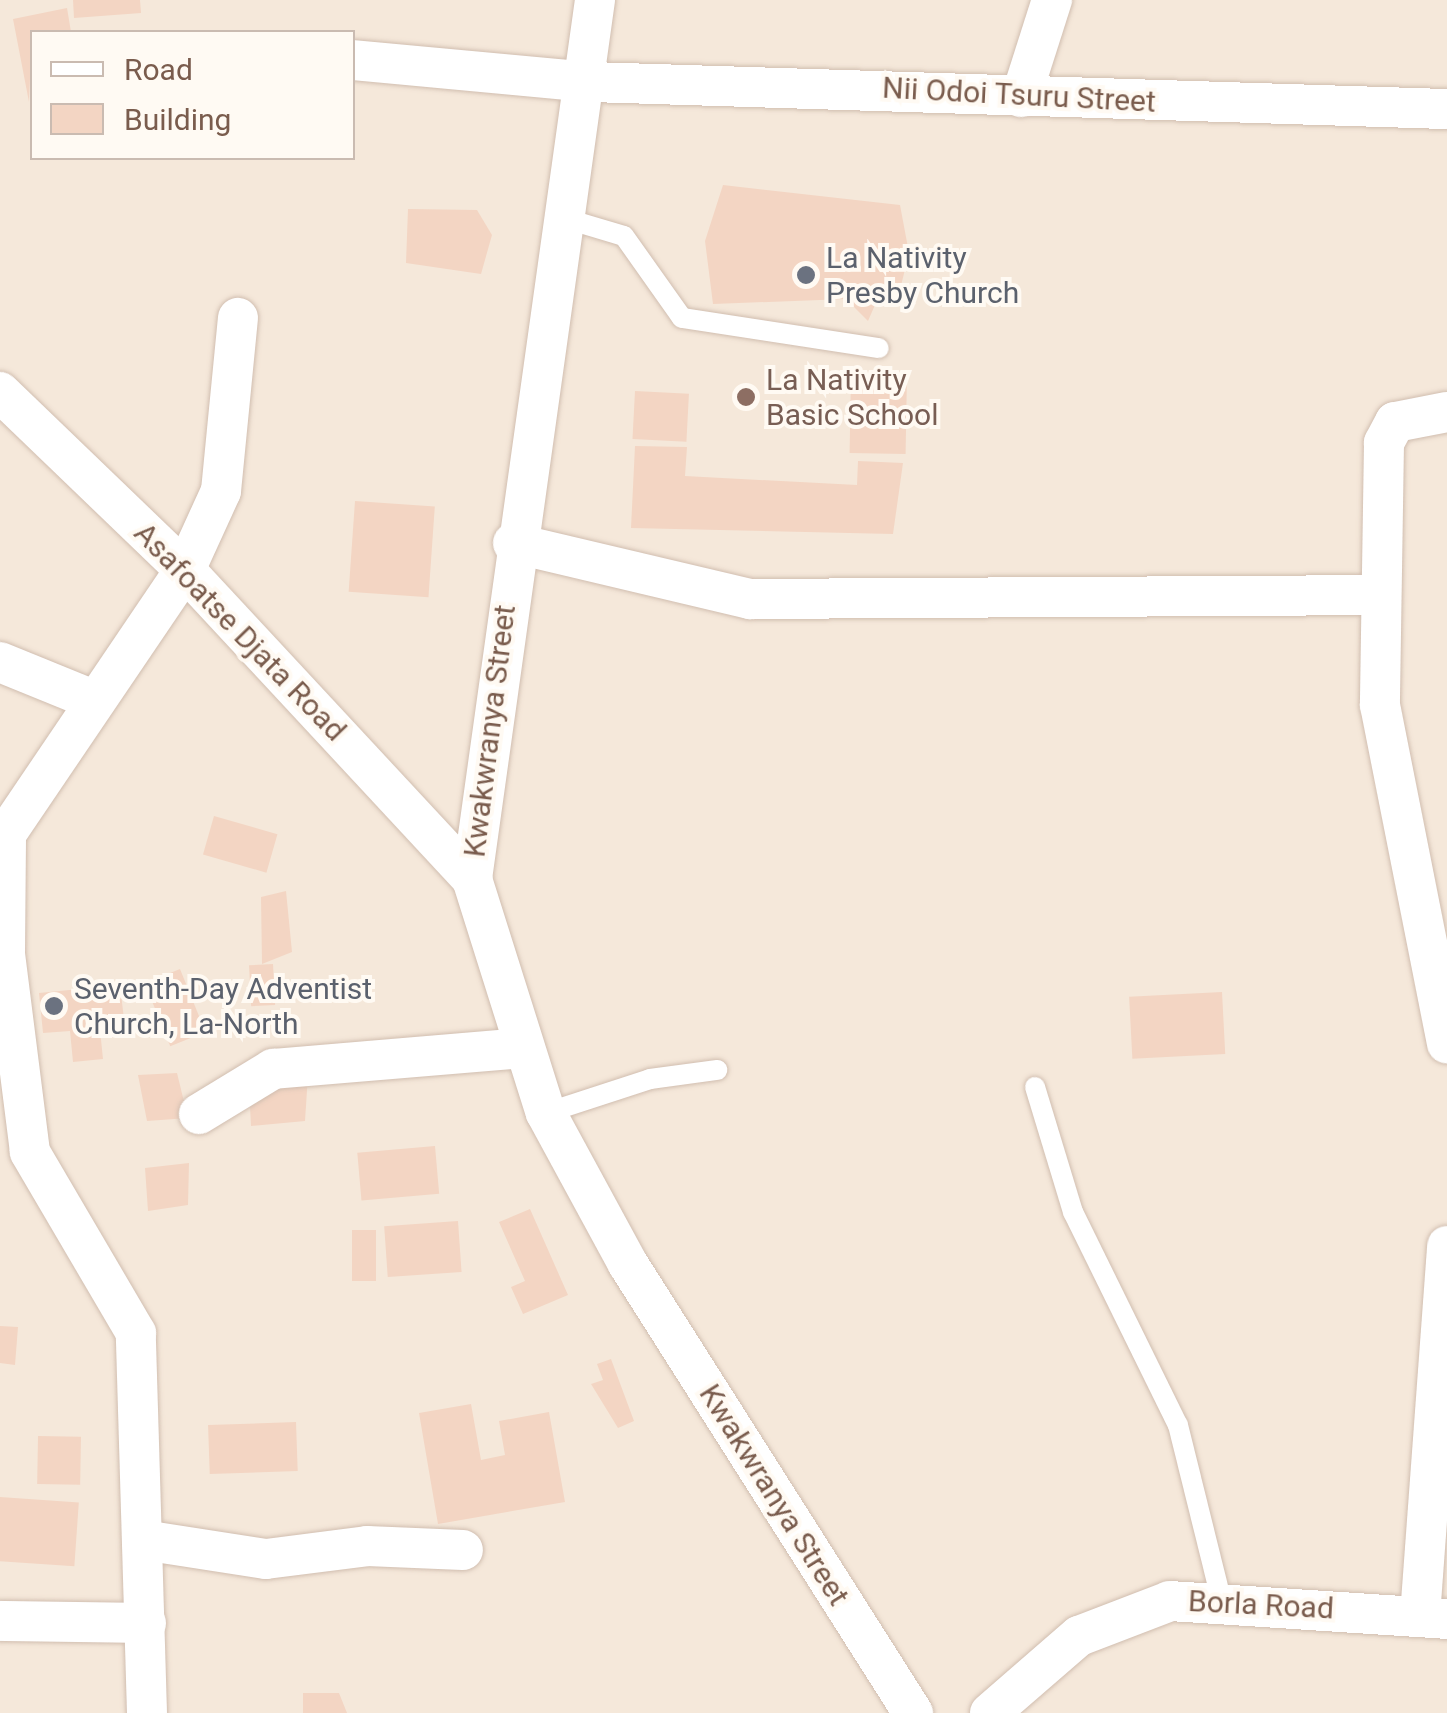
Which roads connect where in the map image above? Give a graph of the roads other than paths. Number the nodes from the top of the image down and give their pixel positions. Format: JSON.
{"nodes":[{"id":1,"x":596,"y":0,"type":"edge"},
{"id":2,"x":1052,"y":0,"type":"edge"},
{"id":3,"x":355,"y":60,"type":"edge"},
{"id":4,"x":590,"y":82,"type":"junction"},
{"id":5,"x":1021,"y":97,"type":"junction"},
{"id":6,"x":1447,"y":108,"type":"edge"},
{"id":7,"x":568,"y":219,"type":"junction"},
{"id":8,"x":238,"y":318,"type":"dead end"},
{"id":9,"x":879,"y":348,"type":"dead end"},
{"id":10,"x":0,"y":392,"type":"edge"},
{"id":11,"x":1447,"y":412,"type":"edge"},
{"id":12,"x":512,"y":543,"type":"junction"},
{"id":13,"x":185,"y":570,"type":"junction"},
{"id":14,"x":1381,"y":595,"type":"junction"},
{"id":15,"x":0,"y":662,"type":"edge"},
{"id":16,"x":93,"y":700,"type":"junction"},
{"id":17,"x":472,"y":879,"type":"junction"},
{"id":18,"x":3,"y":953,"type":"edge"},
{"id":19,"x":1447,"y":1044,"type":"edge"},
{"id":20,"x":520,"y":1048,"type":"junction"},
{"id":21,"x":717,"y":1070,"type":"dead end"},
{"id":22,"x":1034,"y":1088,"type":"dead end"},
{"id":23,"x":546,"y":1113,"type":"junction"},
{"id":24,"x":198,"y":1114,"type":"dead end"},
{"id":25,"x":1447,"y":1246,"type":"edge"},
{"id":26,"x":144,"y":1540,"type":"junction"},
{"id":27,"x":463,"y":1550,"type":"dead end"},
{"id":28,"x":1221,"y":1598,"type":"junction"},
{"id":29,"x":1434,"y":1618,"type":"edge"},
{"id":30,"x":0,"y":1622,"type":"edge"},
{"id":31,"x":146,"y":1622,"type":"junction"},
{"id":32,"x":148,"y":1713,"type":"edge"},
{"id":33,"x":913,"y":1713,"type":"edge"},
{"id":34,"x":990,"y":1713,"type":"edge"}],
"edges":[{"from":1,"to":4,"type":"street","name":"Kwakwranya Street"},
{"from":2,"to":5,"type":"street"},
{"from":3,"to":4,"type":"street","name":"Nii Odoi Tsuru Street"},
{"from":4,"to":5,"type":"street","name":"Nii Odoi Tsuru Street"},
{"from":4,"to":7,"type":"street","name":"Kwakwranya Street"},
{"from":5,"to":6,"type":"street","name":"Nii Odoi Tsuru Street"},
{"from":7,"to":9,"type":"lane"},
{"from":7,"to":12,"type":"street","name":"Kwakwranya Street"},
{"from":8,"to":13,"type":"street"},
{"from":10,"to":13,"type":"street","name":"Asafoatse Djata Road"},
{"from":11,"to":14,"type":"street"},
{"from":12,"to":14,"type":"street"},
{"from":12,"to":17,"type":"street","name":"Kwakwranya Street"},
{"from":13,"to":16,"type":"street"},
{"from":13,"to":17,"type":"street","name":"Asafoatse Djata Road"},
{"from":14,"to":19,"type":"street"},
{"from":15,"to":16,"type":"street"},
{"from":16,"to":18,"type":"street"},
{"from":17,"to":20,"type":"street","name":"Kwakwranya Street"},
{"from":18,"to":26,"type":"street"},
{"from":20,"to":23,"type":"street","name":"Kwakwranya Street"},
{"from":20,"to":24,"type":"street"},
{"from":21,"to":23,"type":"lane"},
{"from":22,"to":28,"type":"lane"},
{"from":23,"to":33,"type":"street","name":"Kwakwranya Street"},
{"from":25,"to":29,"type":"street"},
{"from":26,"to":27,"type":"street"},
{"from":26,"to":31,"type":"street"},
{"from":28,"to":29,"type":"street","name":"Borla Road"},
{"from":28,"to":34,"type":"street","name":"Borla Road"},
{"from":30,"to":31,"type":"street"},
{"from":31,"to":32,"type":"street"}]}
